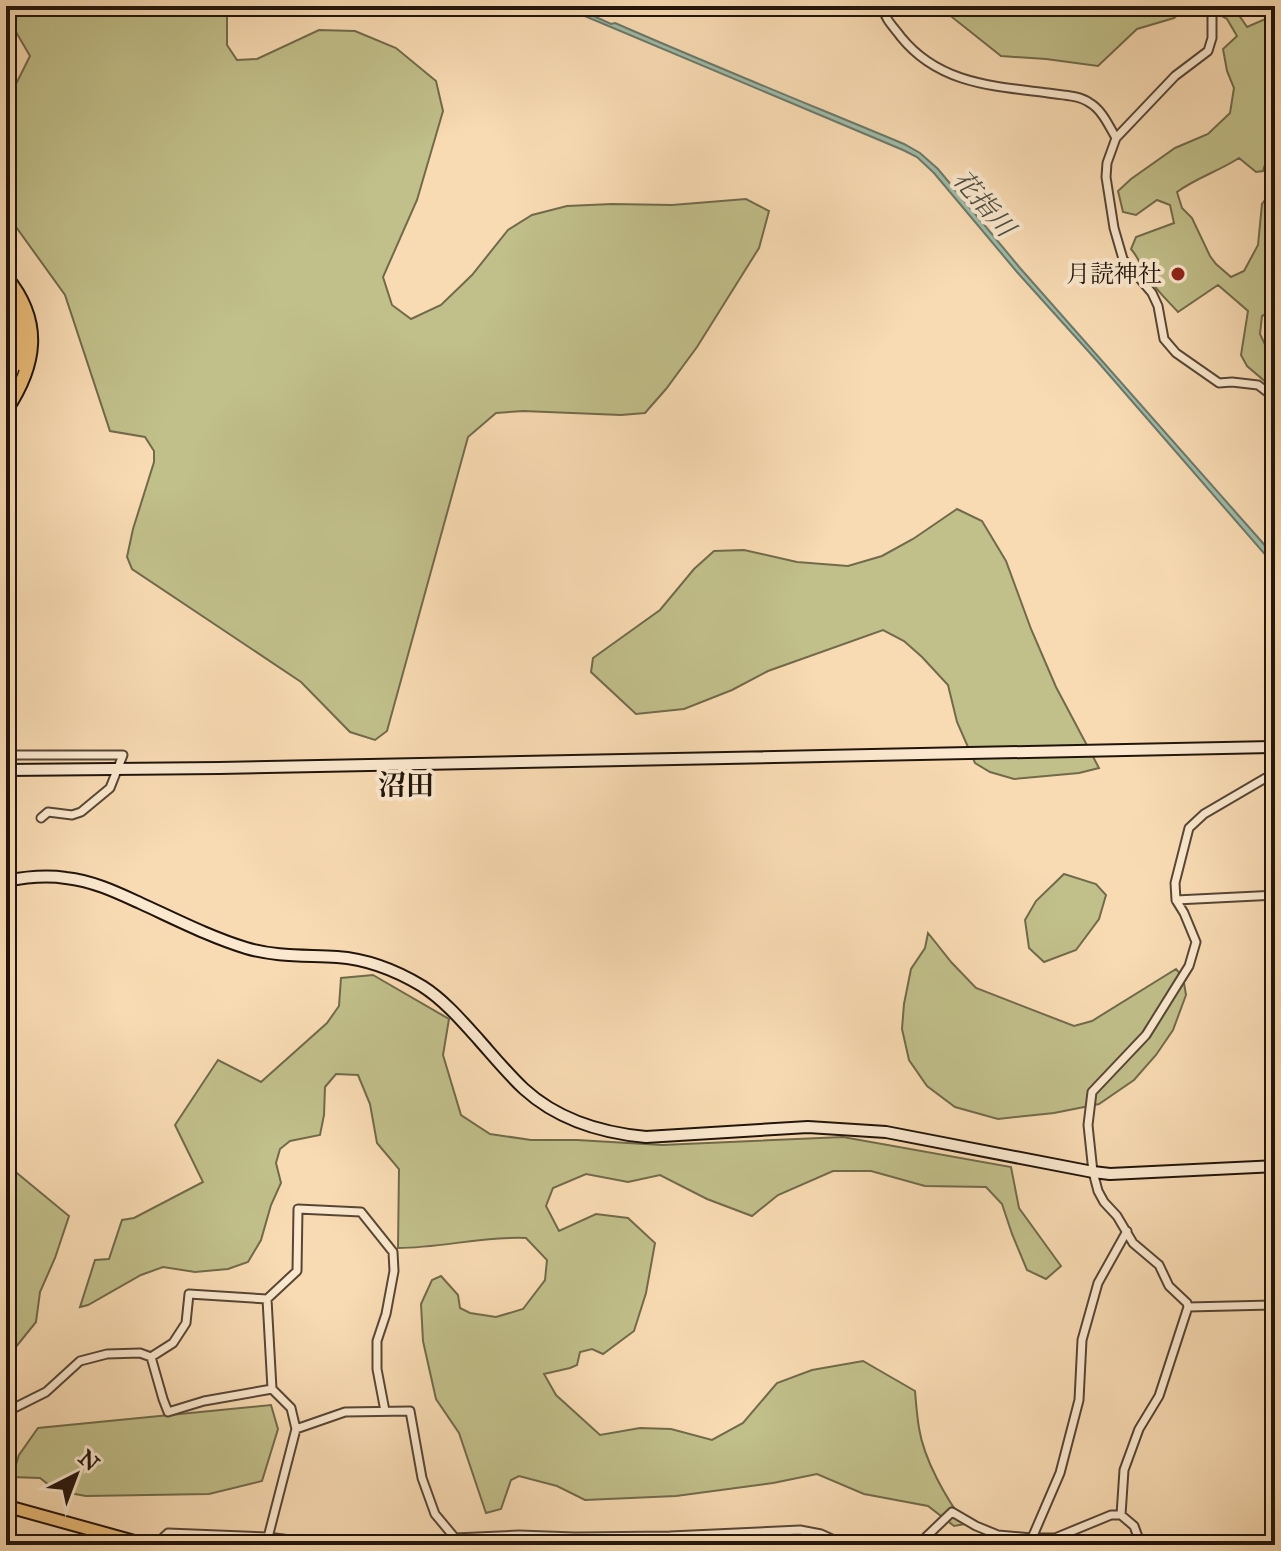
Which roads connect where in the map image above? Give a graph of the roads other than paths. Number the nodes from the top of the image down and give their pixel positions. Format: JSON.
{"nodes":[{"id":1,"x":883,"y":6,"type":"edge"},
{"id":2,"x":1209,"y":6,"type":"edge"},
{"id":3,"x":1116,"y":138,"type":"junction"},
{"id":4,"x":6,"y":277,"type":"edge"},
{"id":5,"x":6,"y":292,"type":"edge"},
{"id":6,"x":6,"y":311,"type":"edge"},
{"id":7,"x":6,"y":386,"type":"edge"},
{"id":8,"x":1275,"y":398,"type":"edge"},
{"id":9,"x":6,"y":403,"type":"edge"},
{"id":10,"x":6,"y":410,"type":"edge"},
{"id":11,"x":1274,"y":747,"type":"edge"},
{"id":12,"x":6,"y":755,"type":"edge"},
{"id":13,"x":118,"y":769,"type":"junction"},
{"id":14,"x":6,"y":770,"type":"edge"},
{"id":15,"x":41,"y":818,"type":"dead end"},
{"id":16,"x":6,"y":881,"type":"edge"},
{"id":17,"x":1275,"y":895,"type":"edge"},
{"id":18,"x":1176,"y":900,"type":"junction"},
{"id":19,"x":1275,"y":1166,"type":"edge"},
{"id":20,"x":1093,"y":1172,"type":"junction"},
{"id":21,"x":1127,"y":1231,"type":"junction"},
{"id":22,"x":267,"y":1299,"type":"junction"},
{"id":23,"x":1275,"y":1305,"type":"edge"},
{"id":24,"x":1188,"y":1307,"type":"junction"},
{"id":25,"x":151,"y":1357,"type":"junction"},
{"id":26,"x":272,"y":1389,"type":"junction"},
{"id":27,"x":385,"y":1411,"type":"junction"},
{"id":28,"x":6,"y":1412,"type":"edge"},
{"id":29,"x":296,"y":1429,"type":"junction"},
{"id":30,"x":10,"y":1507,"type":"edge"},
{"id":31,"x":1121,"y":1515,"type":"junction"},
{"id":32,"x":6,"y":1536,"type":"edge"},
{"id":33,"x":455,"y":1538,"type":"junction"},
{"id":34,"x":1032,"y":1538,"type":"junction"},
{"id":35,"x":267,"y":1541,"type":"edge"},
{"id":36,"x":575,"y":1541,"type":"edge"},
{"id":37,"x":147,"y":1545,"type":"edge"},
{"id":38,"x":155,"y":1545,"type":"edge"},
{"id":39,"x":327,"y":1545,"type":"edge"},
{"id":40,"x":447,"y":1545,"type":"edge"},
{"id":41,"x":845,"y":1545,"type":"edge"},
{"id":42,"x":922,"y":1545,"type":"edge"},
{"id":43,"x":1141,"y":1545,"type":"edge"}],
"edges":[{"from":1,"to":3,"type":"street"},
{"from":2,"to":3,"type":"street"},
{"from":3,"to":8,"type":"street"},
{"from":4,"to":10,"type":"highway"},
{"from":5,"to":9,"type":"highway"},
{"from":6,"to":7,"type":"highway"},
{"from":11,"to":13,"type":"street"},
{"from":11,"to":18,"type":"street"},
{"from":12,"to":13,"type":"street"},
{"from":13,"to":14,"type":"street"},
{"from":13,"to":15,"type":"street"},
{"from":16,"to":20,"type":"street"},
{"from":17,"to":18,"type":"street"},
{"from":18,"to":20,"type":"street"},
{"from":19,"to":20,"type":"street"},
{"from":20,"to":21,"type":"street"},
{"from":21,"to":24,"type":"street"},
{"from":21,"to":34,"type":"street"},
{"from":22,"to":25,"type":"street"},
{"from":22,"to":26,"type":"street"},
{"from":22,"to":27,"type":"street"},
{"from":23,"to":24,"type":"street"},
{"from":24,"to":31,"type":"street"},
{"from":25,"to":26,"type":"street"},
{"from":25,"to":28,"type":"street"},
{"from":26,"to":29,"type":"street"},
{"from":27,"to":29,"type":"street"},
{"from":27,"to":33,"type":"street"},
{"from":29,"to":35,"type":"street"},
{"from":30,"to":32,"type":"street"},
{"from":30,"to":37,"type":"main road"},
{"from":31,"to":34,"type":"street"},
{"from":31,"to":43,"type":"street"},
{"from":33,"to":36,"type":"street"},
{"from":33,"to":40,"type":"street"},
{"from":34,"to":42,"type":"street"},
{"from":35,"to":38,"type":"street"},
{"from":35,"to":39,"type":"street"},
{"from":36,"to":41,"type":"street"}]}
